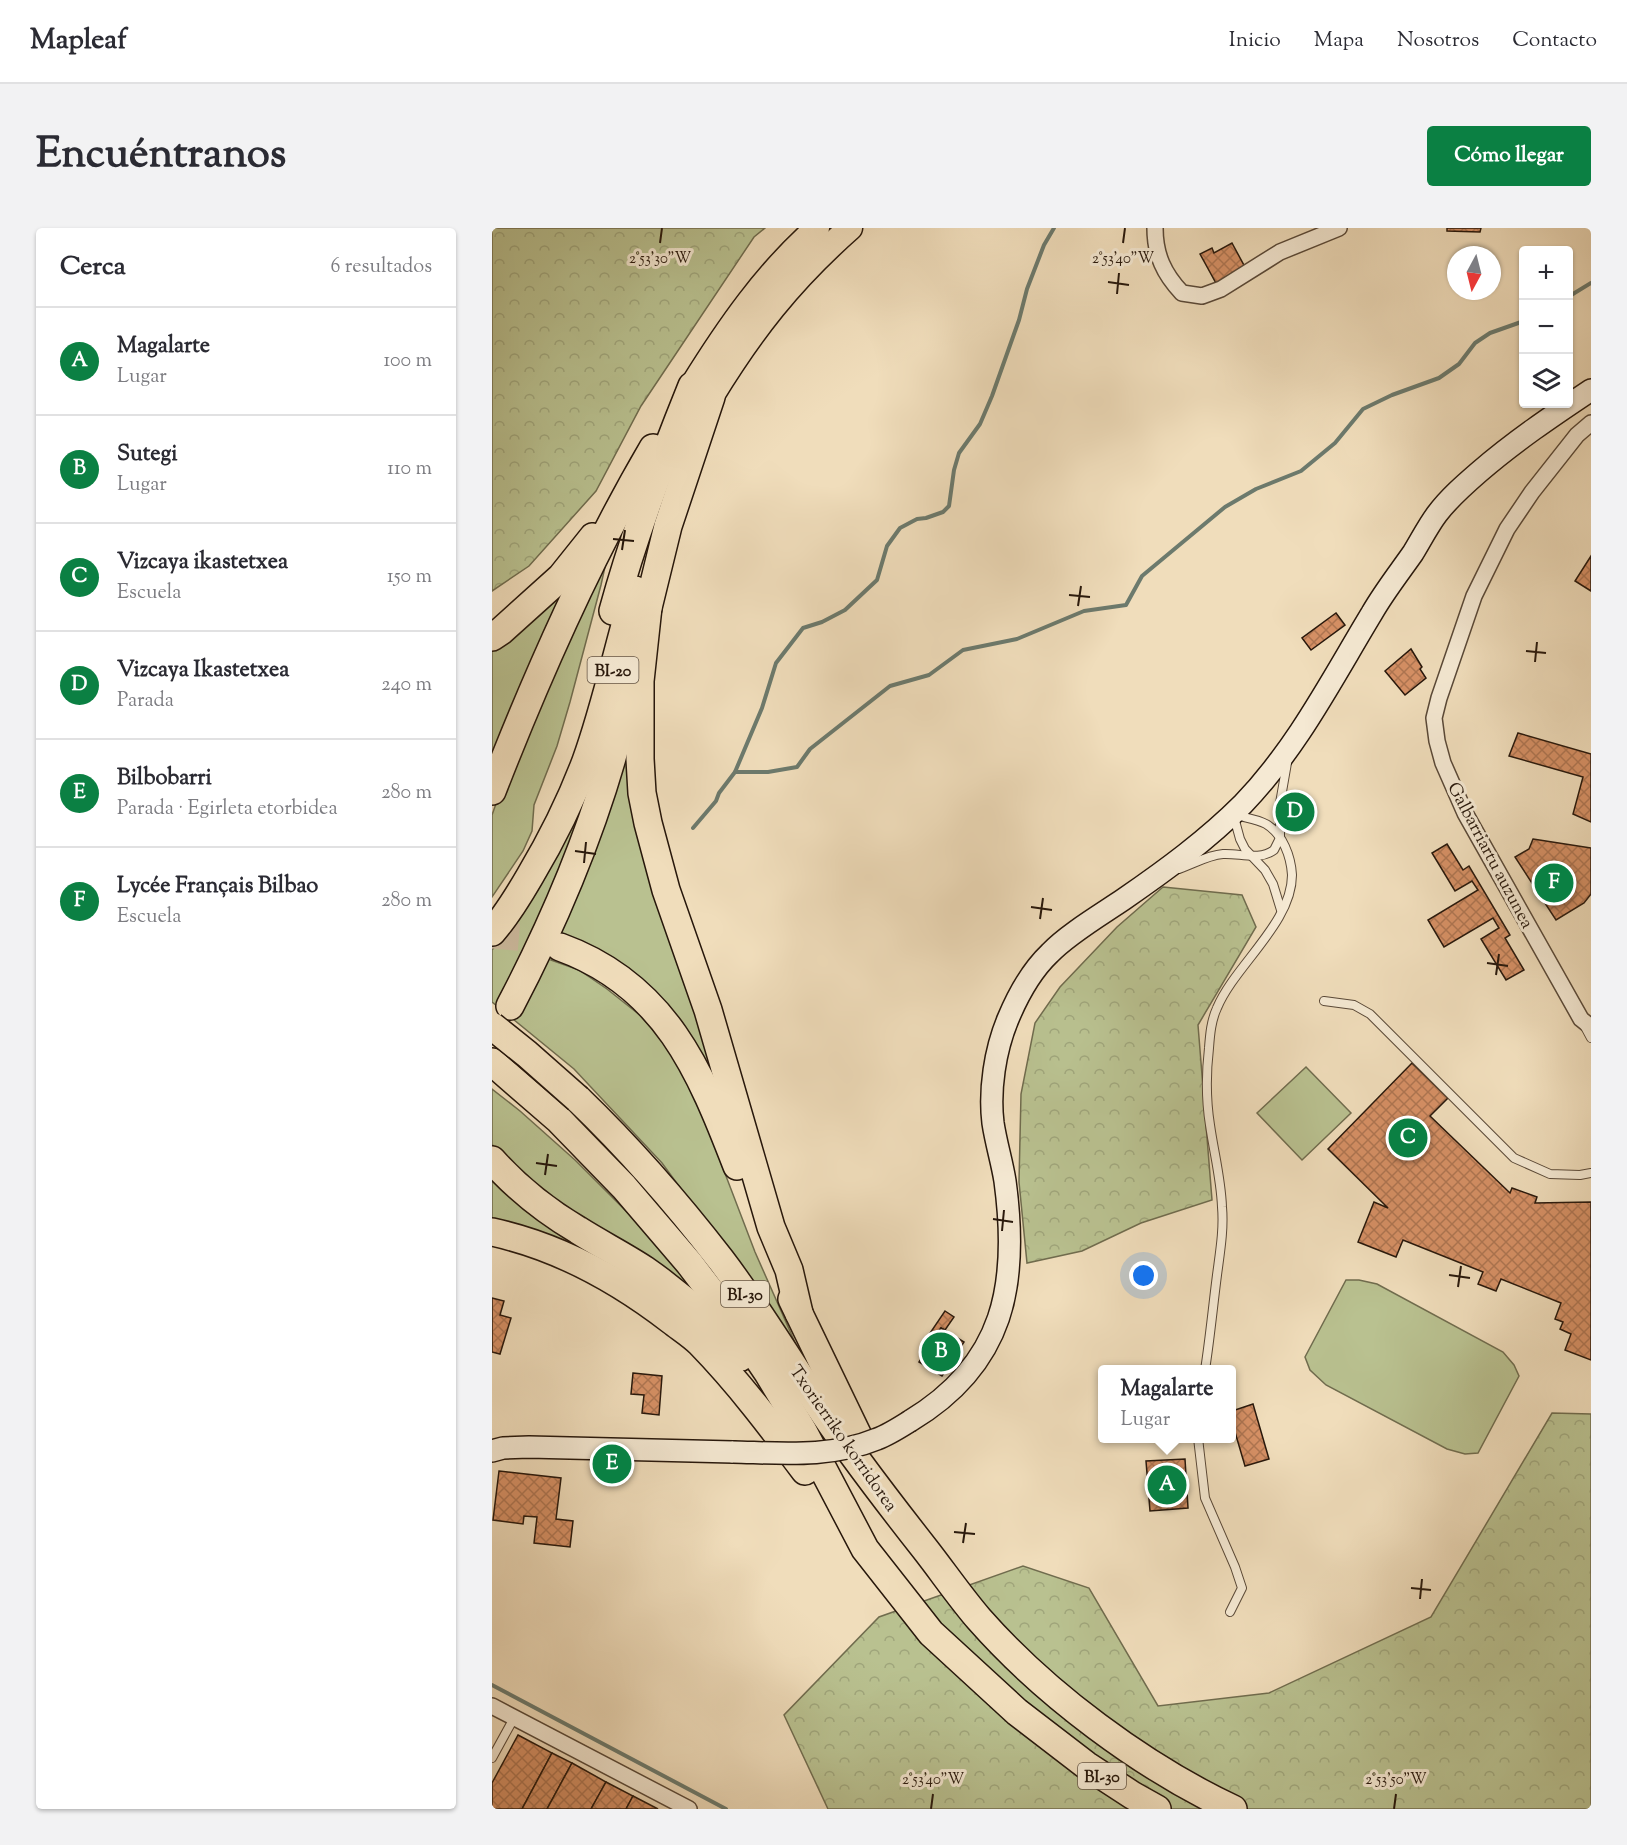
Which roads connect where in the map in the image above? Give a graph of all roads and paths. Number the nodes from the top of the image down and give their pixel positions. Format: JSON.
{"nodes":[{"id":1,"x":817,"y":228,"type":"edge"},
{"id":2,"x":850,"y":228,"type":"edge"},
{"id":3,"x":1155,"y":228,"type":"edge"},
{"id":4,"x":1340,"y":228,"type":"edge"},
{"id":5,"x":702,"y":391,"type":"junction"},
{"id":6,"x":1591,"y":391,"type":"edge"},
{"id":7,"x":1591,"y":423,"type":"edge"},
{"id":8,"x":621,"y":504,"type":"junction"},
{"id":9,"x":648,"y":607,"type":"junction"},
{"id":10,"x":492,"y":637,"type":"edge"},
{"id":11,"x":1293,"y":743,"type":"junction"},
{"id":12,"x":492,"y":791,"type":"edge"},
{"id":13,"x":1233,"y":814,"type":"junction"},
{"id":14,"x":1280,"y":838,"type":"junction"},
{"id":15,"x":1251,"y":856,"type":"junction"},
{"id":16,"x":1150,"y":881,"type":"junction"},
{"id":17,"x":492,"y":908,"type":"edge"},
{"id":18,"x":1281,"y":910,"type":"junction"},
{"id":19,"x":492,"y":932,"type":"edge"},
{"id":20,"x":560,"y":947,"type":"tunnel mouth"},
{"id":21,"x":1324,"y":1001,"type":"dead end"},
{"id":22,"x":510,"y":1006,"type":"dead end"},
{"id":23,"x":1586,"y":1023,"type":"edge"},
{"id":24,"x":492,"y":1026,"type":"edge"},
{"id":25,"x":1591,"y":1038,"type":"edge"},
{"id":26,"x":492,"y":1062,"type":"edge"},
{"id":27,"x":492,"y":1160,"type":"edge"},
{"id":28,"x":1591,"y":1173,"type":"edge"},
{"id":29,"x":492,"y":1232,"type":"edge"},
{"id":30,"x":799,"y":1313,"type":"junction"},
{"id":31,"x":1206,"y":1365,"type":"edge"},
{"id":32,"x":1199,"y":1443,"type":"edge"},
{"id":33,"x":492,"y":1451,"type":"edge"},
{"id":34,"x":834,"y":1491,"type":"junction"},
{"id":35,"x":891,"y":1506,"type":"junction"},
{"id":36,"x":865,"y":1550,"type":"junction"},
{"id":37,"x":1230,"y":1612,"type":"dead end"},
{"id":38,"x":492,"y":1706,"type":"edge"},
{"id":39,"x":514,"y":1718,"type":"junction"},
{"id":40,"x":492,"y":1758,"type":"edge"},
{"id":41,"x":689,"y":1809,"type":"edge"},
{"id":42,"x":1157,"y":1809,"type":"edge"},
{"id":43,"x":1233,"y":1809,"type":"edge"}],
"edges":[{"from":1,"to":5,"type":"main road","number":"BI-20"},
{"from":2,"to":5,"type":"main road","number":"BI-20"},
{"from":3,"to":4,"type":"street"},
{"from":5,"to":8,"type":"highway"},
{"from":5,"to":9,"type":"highway"},
{"from":5,"to":17,"type":"highway","number":"BI-20"},
{"from":5,"to":19,"type":"highway","number":"BI-20"},
{"from":6,"to":11,"type":"street"},
{"from":7,"to":23,"type":"street","name":"Galbarriartu auzunea"},
{"from":8,"to":10,"type":"highway"},
{"from":8,"to":12,"type":"highway"},
{"from":9,"to":22,"type":"highway"},
{"from":9,"to":30,"type":"highway"},
{"from":11,"to":13,"type":"street"},
{"from":11,"to":14,"type":"lane"},
{"from":13,"to":14,"type":"lane"},
{"from":13,"to":15,"type":"lane"},
{"from":13,"to":16,"type":"street"},
{"from":14,"to":15,"type":"lane"},
{"from":14,"to":18,"type":"lane"},
{"from":15,"to":16,"type":"lane"},
{"from":15,"to":18,"type":"lane"},
{"from":16,"to":33,"type":"street","bridge":true},
{"from":18,"to":31,"type":"lane"},
{"from":20,"to":30,"type":"highway"},
{"from":21,"to":28,"type":"lane"},
{"from":23,"to":25,"type":"lane"},
{"from":24,"to":35,"type":"highway","name":"Txorierriko korridorea","number":"BI-30","bridge":true},
{"from":26,"to":34,"type":"highway","name":"Txorierriko korridorea","number":"BI-30"},
{"from":27,"to":34,"type":"highway"},
{"from":29,"to":36,"type":"highway"},
{"from":30,"to":35,"type":"highway"},
{"from":32,"to":37,"type":"lane"},
{"from":34,"to":36,"type":"highway","name":"Txorierriko korridorea"},
{"from":35,"to":43,"type":"highway","name":"Txorierriko korridorea","number":"BI-30"},
{"from":36,"to":42,"type":"highway","name":"Txorierriko korridorea","number":"BI-30"},
{"from":38,"to":39,"type":"street"},
{"from":39,"to":40,"type":"lane"},
{"from":39,"to":41,"type":"street"}]}
